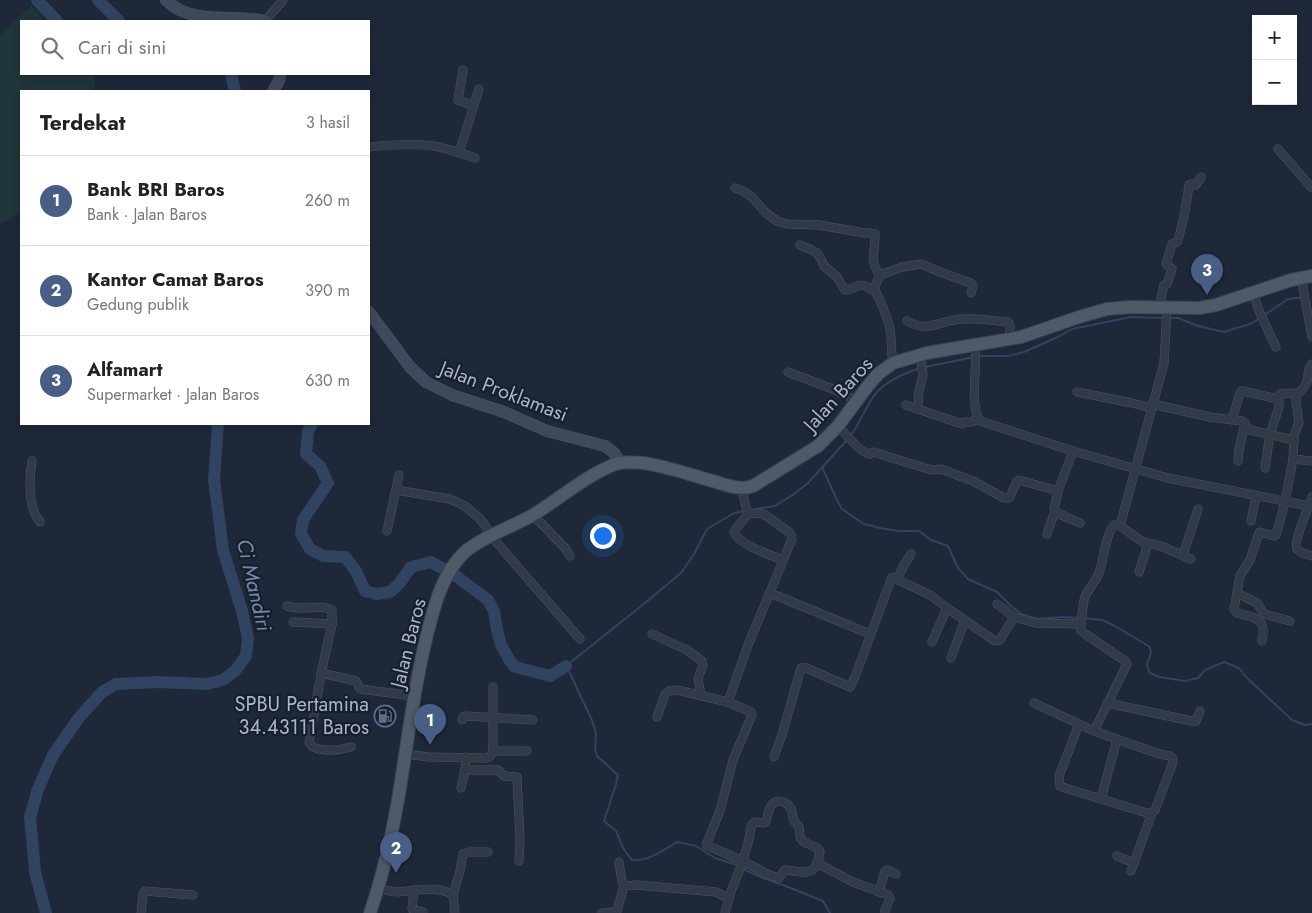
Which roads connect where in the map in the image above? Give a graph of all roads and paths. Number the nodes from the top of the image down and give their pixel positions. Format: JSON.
{"nodes":[{"id":1,"x":166,"y":0,"type":"edge"},
{"id":2,"x":280,"y":1,"type":"edge"},
{"id":3,"x":260,"y":20,"type":"edge"},
{"id":4,"x":266,"y":20,"type":"edge"},
{"id":5,"x":463,"y":70,"type":"dead end"},
{"id":6,"x":280,"y":75,"type":"edge"},
{"id":7,"x":479,"y":89,"type":"dead end"},
{"id":8,"x":274,"y":90,"type":"edge"},
{"id":9,"x":473,"y":106,"type":"junction"},
{"id":10,"x":370,"y":147,"type":"edge"},
{"id":11,"x":1278,"y":149,"type":"dead end"},
{"id":12,"x":459,"y":152,"type":"junction"},
{"id":13,"x":475,"y":158,"type":"dead end"},
{"id":14,"x":1200,"y":177,"type":"dead end"},
{"id":15,"x":735,"y":188,"type":"dead end"},
{"id":16,"x":1312,"y":188,"type":"edge"},
{"id":17,"x":800,"y":245,"type":"dead end"},
{"id":18,"x":880,"y":275,"type":"junction"},
{"id":19,"x":1307,"y":277,"type":"edge"},
{"id":20,"x":874,"y":288,"type":"junction"},
{"id":21,"x":971,"y":293,"type":"dead end"},
{"id":22,"x":1253,"y":293,"type":"junction"},
{"id":23,"x":1307,"y":300,"type":"edge"},
{"id":24,"x":1164,"y":310,"type":"junction"},
{"id":25,"x":370,"y":318,"type":"edge"},
{"id":26,"x":907,"y":320,"type":"dead end"},
{"id":27,"x":1312,"y":337,"type":"edge"},
{"id":28,"x":1010,"y":339,"type":"junction"},
{"id":29,"x":1276,"y":348,"type":"dead end"},
{"id":30,"x":976,"y":352,"type":"junction"},
{"id":31,"x":893,"y":363,"type":"junction"},
{"id":32,"x":922,"y":363,"type":"junction"},
{"id":33,"x":1312,"y":364,"type":"edge"},
{"id":34,"x":788,"y":372,"type":"dead end"},
{"id":35,"x":1076,"y":392,"type":"dead end"},
{"id":36,"x":1297,"y":395,"type":"junction"},
{"id":37,"x":1277,"y":400,"type":"junction"},
{"id":38,"x":857,"y":401,"type":"junction"},
{"id":39,"x":906,"y":405,"type":"dead end"},
{"id":40,"x":1152,"y":406,"type":"junction"},
{"id":41,"x":917,"y":408,"type":"junction"},
{"id":42,"x":978,"y":418,"type":"junction"},
{"id":43,"x":1232,"y":420,"type":"junction"},
{"id":44,"x":1245,"y":423,"type":"junction"},
{"id":45,"x":841,"y":429,"type":"junction"},
{"id":46,"x":1270,"y":434,"type":"junction"},
{"id":47,"x":1294,"y":440,"type":"junction"},
{"id":48,"x":1073,"y":451,"type":"junction"},
{"id":49,"x":1293,"y":459,"type":"junction"},
{"id":50,"x":32,"y":461,"type":"dead end"},
{"id":51,"x":1238,"y":461,"type":"dead end"},
{"id":52,"x":1312,"y":461,"type":"edge"},
{"id":53,"x":621,"y":463,"type":"junction"},
{"id":54,"x":1136,"y":468,"type":"junction"},
{"id":55,"x":1266,"y":468,"type":"dead end"},
{"id":56,"x":399,"y":475,"type":"dead end"},
{"id":57,"x":741,"y":488,"type":"junction"},
{"id":58,"x":396,"y":490,"type":"junction"},
{"id":59,"x":1058,"y":491,"type":"junction"},
{"id":60,"x":1256,"y":496,"type":"junction"},
{"id":61,"x":1312,"y":497,"type":"edge"},
{"id":62,"x":1286,"y":502,"type":"junction"},
{"id":63,"x":1309,"y":506,"type":"junction"},
{"id":64,"x":1198,"y":509,"type":"dead end"},
{"id":65,"x":747,"y":511,"type":"junction"},
{"id":66,"x":1055,"y":511,"type":"junction"},
{"id":67,"x":533,"y":515,"type":"junction"},
{"id":68,"x":1251,"y":521,"type":"dead end"},
{"id":69,"x":40,"y":522,"type":"dead end"},
{"id":70,"x":1080,"y":523,"type":"dead end"},
{"id":71,"x":1120,"y":526,"type":"junction"},
{"id":72,"x":387,"y":531,"type":"dead end"},
{"id":73,"x":1047,"y":534,"type":"dead end"},
{"id":74,"x":491,"y":536,"type":"junction"},
{"id":75,"x":1148,"y":544,"type":"junction"},
{"id":76,"x":911,"y":554,"type":"dead end"},
{"id":77,"x":1183,"y":555,"type":"junction"},
{"id":78,"x":570,"y":556,"type":"dead end"},
{"id":79,"x":1312,"y":556,"type":"edge"},
{"id":80,"x":1191,"y":558,"type":"dead end"},
{"id":81,"x":783,"y":560,"type":"junction"},
{"id":82,"x":1139,"y":572,"type":"dead end"},
{"id":83,"x":898,"y":580,"type":"junction"},
{"id":84,"x":770,"y":593,"type":"junction"},
{"id":85,"x":1237,"y":593,"type":"junction"},
{"id":86,"x":997,"y":604,"type":"dead end"},
{"id":87,"x":287,"y":606,"type":"dead end"},
{"id":88,"x":947,"y":608,"type":"junction"},
{"id":89,"x":1014,"y":617,"type":"junction"},
{"id":90,"x":965,"y":620,"type":"junction"},
{"id":91,"x":1290,"y":621,"type":"dead end"},
{"id":92,"x":293,"y":622,"type":"dead end"},
{"id":93,"x":1082,"y":622,"type":"junction"},
{"id":94,"x":332,"y":624,"type":"junction"},
{"id":95,"x":652,"y":634,"type":"dead end"},
{"id":96,"x":870,"y":634,"type":"junction"},
{"id":97,"x":580,"y":638,"type":"dead end"},
{"id":98,"x":1262,"y":641,"type":"dead end"},
{"id":99,"x":932,"y":642,"type":"dead end"},
{"id":100,"x":951,"y":658,"type":"dead end"},
{"id":101,"x":321,"y":673,"type":"junction"},
{"id":102,"x":493,"y":687,"type":"dead end"},
{"id":103,"x":414,"y":696,"type":"junction"},
{"id":104,"x":701,"y":696,"type":"junction"},
{"id":105,"x":728,"y":702,"type":"junction"},
{"id":106,"x":1034,"y":703,"type":"dead end"},
{"id":107,"x":1107,"y":703,"type":"junction"},
{"id":108,"x":1200,"y":711,"type":"dead end"},
{"id":109,"x":657,"y":717,"type":"dead end"},
{"id":110,"x":493,"y":718,"type":"junction"},
{"id":111,"x":462,"y":720,"type":"dead end"},
{"id":112,"x":533,"y":720,"type":"dead end"},
{"id":113,"x":1080,"y":724,"type":"junction"},
{"id":114,"x":1094,"y":730,"type":"junction"},
{"id":115,"x":1117,"y":739,"type":"junction"},
{"id":116,"x":351,"y":747,"type":"dead end"},
{"id":117,"x":493,"y":750,"type":"junction"},
{"id":118,"x":526,"y":751,"type":"dead end"},
{"id":119,"x":405,"y":754,"type":"junction"},
{"id":120,"x":466,"y":757,"type":"junction"},
{"id":121,"x":774,"y":757,"type":"dead end"},
{"id":122,"x":465,"y":770,"type":"junction"},
{"id":123,"x":461,"y":788,"type":"dead end"},
{"id":124,"x":1100,"y":799,"type":"junction"},
{"id":125,"x":1152,"y":812,"type":"junction"},
{"id":126,"x":488,"y":852,"type":"dead end"},
{"id":127,"x":1117,"y":856,"type":"dead end"},
{"id":128,"x":519,"y":862,"type":"dead end"},
{"id":129,"x":619,"y":862,"type":"dead end"},
{"id":130,"x":817,"y":863,"type":"junction"},
{"id":131,"x":1134,"y":863,"type":"junction"},
{"id":132,"x":742,"y":865,"type":"junction"},
{"id":133,"x":1132,"y":871,"type":"dead end"},
{"id":134,"x":896,"y":874,"type":"dead end"},
{"id":135,"x":625,"y":886,"type":"junction"},
{"id":136,"x":378,"y":888,"type":"junction"},
{"id":137,"x":414,"y":890,"type":"junction"},
{"id":138,"x":878,"y":892,"type":"junction"},
{"id":139,"x":193,"y":895,"type":"dead end"},
{"id":140,"x":453,"y":895,"type":"junction"},
{"id":141,"x":729,"y":899,"type":"junction"},
{"id":142,"x":423,"y":912,"type":"edge"},
{"id":143,"x":141,"y":913,"type":"edge"},
{"id":144,"x":370,"y":913,"type":"edge"},
{"id":145,"x":455,"y":913,"type":"edge"},
{"id":146,"x":602,"y":913,"type":"edge"},
{"id":147,"x":725,"y":913,"type":"edge"},
{"id":148,"x":885,"y":913,"type":"edge"}],
"edges":[{"from":1,"to":3,"type":"street"},
{"from":2,"to":4,"type":"street"},
{"from":5,"to":9,"type":"street"},
{"from":6,"to":8,"type":"street"},
{"from":7,"to":9,"type":"street"},
{"from":9,"to":12,"type":"street"},
{"from":10,"to":12,"type":"street"},
{"from":11,"to":16,"type":"street"},
{"from":12,"to":13,"type":"street"},
{"from":14,"to":24,"type":"street"},
{"from":15,"to":18,"type":"street"},
{"from":17,"to":20,"type":"street"},
{"from":18,"to":20,"type":"street"},
{"from":18,"to":21,"type":"street"},
{"from":19,"to":22,"type":"main road","name":"Jalan Baros"},
{"from":19,"to":23,"type":"street"},
{"from":20,"to":31,"type":"street"},
{"from":22,"to":24,"type":"main road","name":"Jalan Baros"},
{"from":22,"to":29,"type":"street"},
{"from":23,"to":27,"type":"street"},
{"from":24,"to":28,"type":"main road","name":"Jalan Baros"},
{"from":24,"to":40,"type":"street"},
{"from":25,"to":53,"type":"street","name":"Jalan Proklamasi"},
{"from":26,"to":28,"type":"street"},
{"from":28,"to":30,"type":"main road","name":"Jalan Baros"},
{"from":30,"to":32,"type":"main road","name":"Jalan Baros"},
{"from":30,"to":42,"type":"street"},
{"from":31,"to":32,"type":"main road","name":"Jalan Baros"},
{"from":31,"to":38,"type":"main road","name":"Jalan Baros"},
{"from":32,"to":41,"type":"street"},
{"from":33,"to":36,"type":"street"},
{"from":34,"to":38,"type":"street"},
{"from":35,"to":40,"type":"street"},
{"from":36,"to":37,"type":"street"},
{"from":36,"to":47,"type":"street"},
{"from":37,"to":43,"type":"street"},
{"from":37,"to":46,"type":"street"},
{"from":38,"to":45,"type":"main road","name":"Jalan Baros"},
{"from":39,"to":41,"type":"street"},
{"from":40,"to":43,"type":"street"},
{"from":40,"to":54,"type":"street"},
{"from":41,"to":42,"type":"street"},
{"from":42,"to":48,"type":"street"},
{"from":43,"to":44,"type":"street"},
{"from":44,"to":46,"type":"street"},
{"from":44,"to":51,"type":"street"},
{"from":45,"to":57,"type":"main road","name":"Jalan Baros"},
{"from":45,"to":59,"type":"street"},
{"from":46,"to":47,"type":"street"},
{"from":46,"to":55,"type":"street"},
{"from":47,"to":49,"type":"street"},
{"from":48,"to":54,"type":"street"},
{"from":48,"to":59,"type":"street"},
{"from":49,"to":52,"type":"street"},
{"from":49,"to":62,"type":"street"},
{"from":50,"to":69,"type":"street"},
{"from":53,"to":57,"type":"main road"},
{"from":53,"to":67,"type":"main road"},
{"from":54,"to":60,"type":"street"},
{"from":54,"to":71,"type":"street"},
{"from":56,"to":58,"type":"street"},
{"from":57,"to":65,"type":"street"},
{"from":58,"to":72,"type":"street"},
{"from":58,"to":74,"type":"street"},
{"from":59,"to":66,"type":"street"},
{"from":60,"to":62,"type":"street"},
{"from":60,"to":68,"type":"street"},
{"from":61,"to":63,"type":"street"},
{"from":62,"to":63,"type":"street"},
{"from":62,"to":85,"type":"street"},
{"from":63,"to":79,"type":"street"},
{"from":64,"to":77,"type":"street"},
{"from":65,"to":81,"type":"street"},
{"from":65,"to":81,"type":"street"},
{"from":66,"to":70,"type":"street"},
{"from":66,"to":73,"type":"street"},
{"from":67,"to":74,"type":"main road"},
{"from":67,"to":78,"type":"street"},
{"from":71,"to":75,"type":"street"},
{"from":71,"to":93,"type":"street"},
{"from":74,"to":97,"type":"street"},
{"from":74,"to":103,"type":"main road","name":"Jalan Baros"},
{"from":75,"to":77,"type":"street"},
{"from":75,"to":82,"type":"street"},
{"from":76,"to":83,"type":"street"},
{"from":77,"to":80,"type":"street"},
{"from":81,"to":84,"type":"street"},
{"from":83,"to":88,"type":"street"},
{"from":83,"to":96,"type":"street"},
{"from":84,"to":96,"type":"street"},
{"from":84,"to":105,"type":"street"},
{"from":85,"to":91,"type":"street"},
{"from":85,"to":98,"type":"street"},
{"from":86,"to":89,"type":"street"},
{"from":87,"to":94,"type":"street"},
{"from":88,"to":90,"type":"street"},
{"from":88,"to":99,"type":"street"},
{"from":89,"to":90,"type":"street"},
{"from":89,"to":93,"type":"street"},
{"from":90,"to":100,"type":"street"},
{"from":92,"to":94,"type":"street"},
{"from":93,"to":107,"type":"street"},
{"from":94,"to":101,"type":"street"},
{"from":95,"to":104,"type":"street"},
{"from":96,"to":121,"type":"street"},
{"from":101,"to":103,"type":"street"},
{"from":101,"to":116,"type":"street"},
{"from":102,"to":110,"type":"street"},
{"from":103,"to":119,"type":"main road","name":"Jalan Baros"},
{"from":104,"to":105,"type":"street"},
{"from":104,"to":109,"type":"street"},
{"from":105,"to":132,"type":"street"},
{"from":106,"to":113,"type":"street"},
{"from":107,"to":108,"type":"street"},
{"from":107,"to":114,"type":"street"},
{"from":110,"to":111,"type":"street"},
{"from":110,"to":112,"type":"street"},
{"from":110,"to":117,"type":"street"},
{"from":113,"to":114,"type":"street"},
{"from":113,"to":124,"type":"street"},
{"from":114,"to":115,"type":"street"},
{"from":115,"to":124,"type":"street"},
{"from":115,"to":125,"type":"street"},
{"from":117,"to":118,"type":"street"},
{"from":117,"to":120,"type":"street"},
{"from":119,"to":120,"type":"street"},
{"from":119,"to":136,"type":"main road","name":"Jalan Baros"},
{"from":120,"to":122,"type":"street"},
{"from":122,"to":123,"type":"street"},
{"from":122,"to":128,"type":"street"},
{"from":124,"to":125,"type":"street"},
{"from":125,"to":131,"type":"street"},
{"from":126,"to":140,"type":"street"},
{"from":127,"to":131,"type":"street"},
{"from":129,"to":135,"type":"street"},
{"from":130,"to":132,"type":"street"},
{"from":130,"to":132,"type":"street"},
{"from":130,"to":138,"type":"street"},
{"from":131,"to":133,"type":"street"},
{"from":132,"to":141,"type":"street"},
{"from":134,"to":138,"type":"street"},
{"from":135,"to":141,"type":"street"},
{"from":135,"to":146,"type":"street"},
{"from":136,"to":137,"type":"street"},
{"from":136,"to":144,"type":"main road","name":"Jalan Baros"},
{"from":137,"to":140,"type":"street"},
{"from":137,"to":142,"type":"street"},
{"from":138,"to":148,"type":"street"},
{"from":139,"to":143,"type":"street"},
{"from":140,"to":145,"type":"street"},
{"from":141,"to":147,"type":"street"}]}
